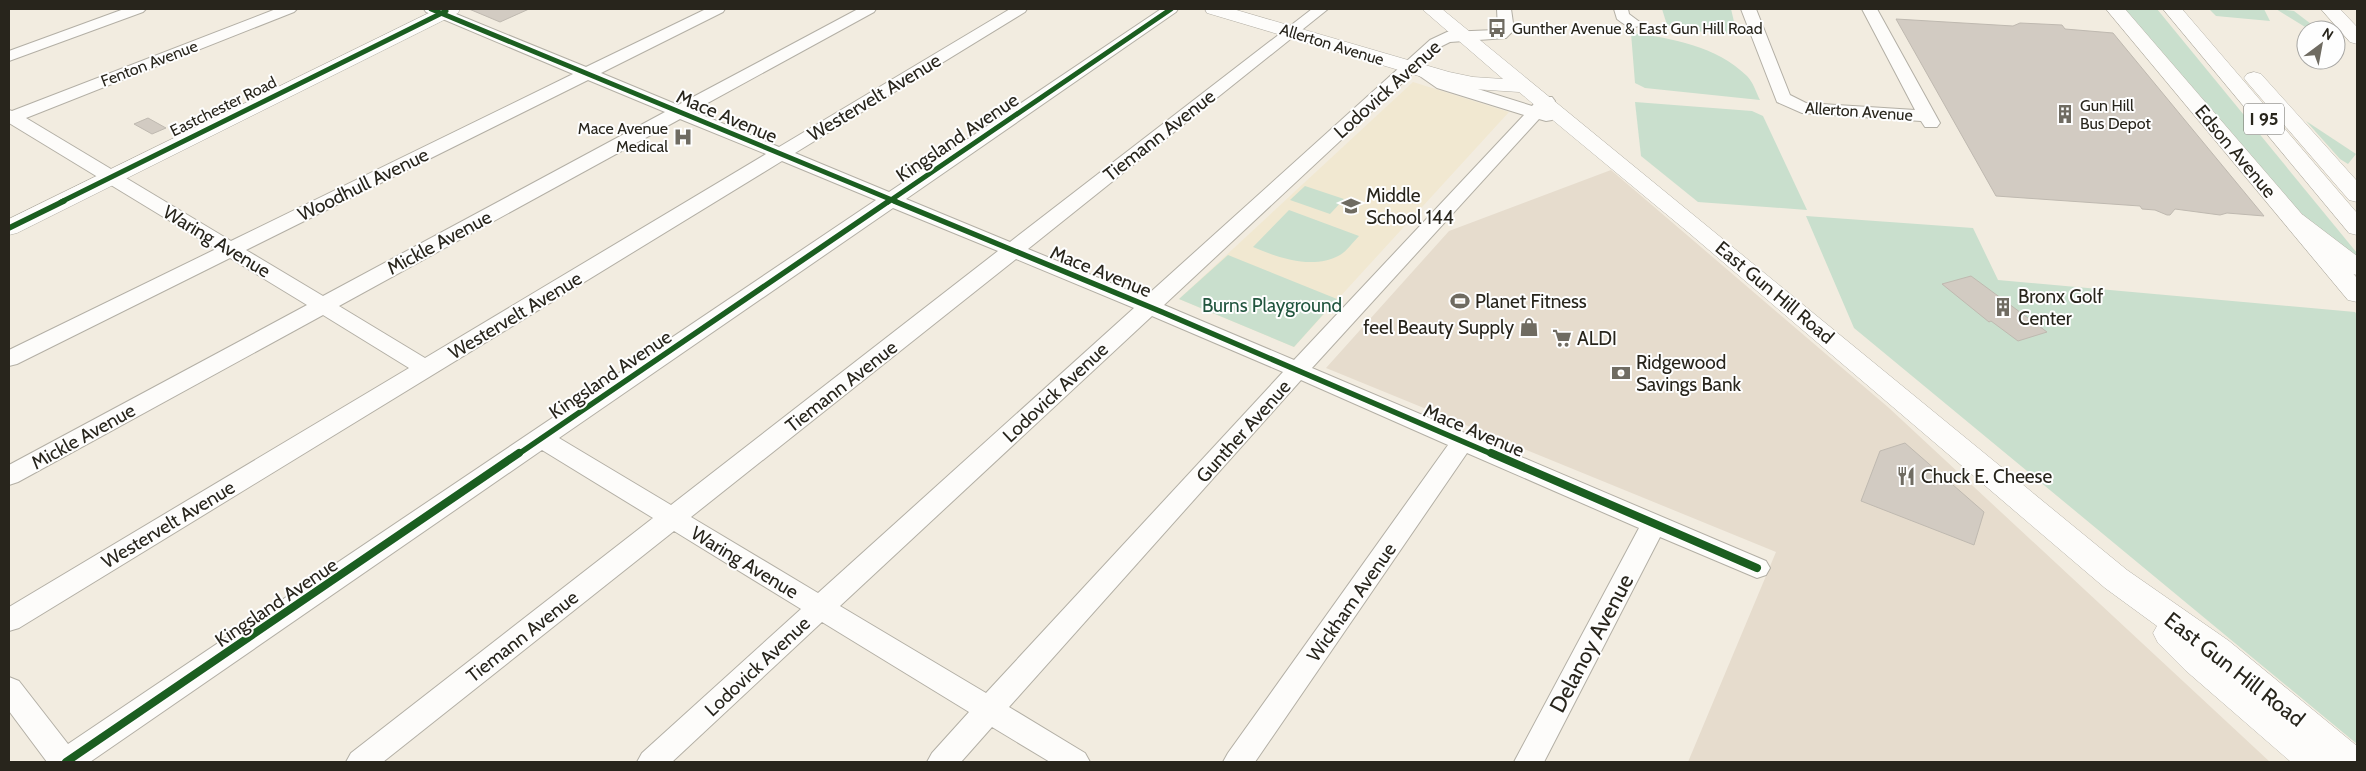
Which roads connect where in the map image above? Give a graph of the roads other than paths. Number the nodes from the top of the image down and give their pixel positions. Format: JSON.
{"nodes":[{"id":1,"x":138,"y":9,"type":"edge"},
{"id":2,"x":289,"y":9,"type":"edge"},
{"id":3,"x":685,"y":9,"type":"edge"},
{"id":4,"x":869,"y":9,"type":"edge"},
{"id":5,"x":1020,"y":9,"type":"edge"},
{"id":6,"x":1170,"y":9,"type":"edge"},
{"id":7,"x":1214,"y":9,"type":"edge"},
{"id":8,"x":1321,"y":9,"type":"edge"},
{"id":9,"x":1431,"y":9,"type":"edge"},
{"id":10,"x":1504,"y":9,"type":"edge"},
{"id":11,"x":1621,"y":9,"type":"edge"},
{"id":12,"x":1748,"y":9,"type":"edge"},
{"id":13,"x":1870,"y":9,"type":"edge"},
{"id":14,"x":2116,"y":9,"type":"edge"},
{"id":15,"x":2172,"y":9,"type":"edge"},
{"id":16,"x":2195,"y":9,"type":"edge"},
{"id":17,"x":2310,"y":9,"type":"edge"},
{"id":18,"x":2330,"y":9,"type":"edge"},
{"id":19,"x":441,"y":10,"type":"edge"},
{"id":20,"x":711,"y":12,"type":"edge"},
{"id":21,"x":2320,"y":20,"type":"edge"},
{"id":22,"x":1633,"y":23,"type":"dead end"},
{"id":23,"x":1292,"y":31,"type":"junction"},
{"id":24,"x":1465,"y":36,"type":"junction"},
{"id":25,"x":2357,"y":38,"type":"edge"},
{"id":26,"x":2346,"y":49,"type":"edge"},
{"id":27,"x":9,"y":56,"type":"edge"},
{"id":28,"x":2354,"y":58,"type":"dead end"},
{"id":29,"x":1415,"y":69,"type":"junction"},
{"id":30,"x":586,"y":74,"type":"junction"},
{"id":31,"x":1526,"y":86,"type":"junction"},
{"id":32,"x":1540,"y":107,"type":"junction"},
{"id":33,"x":679,"y":112,"type":"junction"},
{"id":34,"x":10,"y":116,"type":"edge"},
{"id":35,"x":780,"y":154,"type":"junction"},
{"id":36,"x":111,"y":177,"type":"junction"},
{"id":37,"x":2357,"y":196,"type":"edge"},
{"id":38,"x":890,"y":200,"type":"junction"},
{"id":39,"x":2295,"y":220,"type":"junction"},
{"id":40,"x":9,"y":228,"type":"edge"},
{"id":41,"x":2357,"y":228,"type":"edge"},
{"id":42,"x":230,"y":249,"type":"junction"},
{"id":43,"x":1012,"y":251,"type":"junction"},
{"id":44,"x":2357,"y":268,"type":"edge"},
{"id":45,"x":2357,"y":294,"type":"edge"},
{"id":46,"x":323,"y":305,"type":"junction"},
{"id":47,"x":1148,"y":306,"type":"junction"},
{"id":48,"x":9,"y":359,"type":"edge"},
{"id":49,"x":426,"y":368,"type":"junction"},
{"id":50,"x":1298,"y":371,"type":"junction"},
{"id":51,"x":542,"y":439,"type":"junction"},
{"id":52,"x":1463,"y":441,"type":"junction"},
{"id":53,"x":9,"y":476,"type":"edge"},
{"id":54,"x":674,"y":518,"type":"junction"},
{"id":55,"x":1654,"y":523,"type":"junction"},
{"id":56,"x":1757,"y":568,"type":"dead end"},
{"id":57,"x":2116,"y":579,"type":"junction"},
{"id":58,"x":820,"y":608,"type":"junction"},
{"id":59,"x":9,"y":620,"type":"edge"},
{"id":60,"x":9,"y":689,"type":"edge"},
{"id":61,"x":990,"y":710,"type":"junction"},
{"id":62,"x":65,"y":762,"type":"edge"},
{"id":63,"x":361,"y":762,"type":"edge"},
{"id":64,"x":652,"y":762,"type":"edge"},
{"id":65,"x":942,"y":762,"type":"edge"},
{"id":66,"x":1075,"y":762,"type":"edge"},
{"id":67,"x":1238,"y":762,"type":"edge"},
{"id":68,"x":1529,"y":762,"type":"edge"},
{"id":69,"x":2316,"y":762,"type":"edge"},
{"id":70,"x":2350,"y":762,"type":"edge"}],
"edges":[{"from":1,"to":27,"type":"street"},
{"from":2,"to":34,"type":"street","name":"Fenton Avenue"},
{"from":3,"to":20,"type":"street"},
{"from":4,"to":33,"type":"street","name":"Mickle Avenue"},
{"from":5,"to":35,"type":"street","name":"Westervelt Avenue"},
{"from":6,"to":38,"type":"street","name":"Kingsland Avenue"},
{"from":7,"to":23,"type":"main road","name":"Allerton Avenue"},
{"from":8,"to":23,"type":"street","name":"Tiemann Avenue"},
{"from":9,"to":24,"type":"main road","name":"East Gun Hill Road"},
{"from":10,"to":24,"type":"street"},
{"from":11,"to":22,"type":"street"},
{"from":12,"to":13,"type":"street","name":"Allerton Avenue"},
{"from":14,"to":39,"type":"main road","name":"Edson Avenue"},
{"from":15,"to":41,"type":"main road","number":"I 95"},
{"from":16,"to":37,"type":"main road","number":"I 95"},
{"from":17,"to":21,"type":"main road"},
{"from":18,"to":25,"type":"main road"},
{"from":19,"to":30,"type":"street","name":"Mace Avenue"},
{"from":19,"to":36,"type":"main road","name":"Eastchester Road"},
{"from":20,"to":30,"type":"street","name":"Woodhull Avenue"},
{"from":23,"to":29,"type":"main road","name":"Allerton Avenue"},
{"from":23,"to":43,"type":"street","name":"Tiemann Avenue"},
{"from":24,"to":29,"type":"street","name":"Lodovick Avenue"},
{"from":24,"to":31,"type":"main road","name":"East Gun Hill Road"},
{"from":26,"to":28,"type":"main road"},
{"from":29,"to":31,"type":"main road","name":"Allerton Avenue"},
{"from":29,"to":32,"type":"street","name":"Allerton Avenue"},
{"from":29,"to":47,"type":"street","name":"Lodovick Avenue"},
{"from":30,"to":33,"type":"street","name":"Mace Avenue"},
{"from":30,"to":42,"type":"street","name":"Woodhull Avenue"},
{"from":31,"to":32,"type":"main road","name":"East Gun Hill Road"},
{"from":32,"to":50,"type":"street","name":"Gunther Avenue"},
{"from":32,"to":57,"type":"main road","name":"East Gun Hill Road"},
{"from":33,"to":35,"type":"street","name":"Mace Avenue"},
{"from":33,"to":46,"type":"street","name":"Mickle Avenue"},
{"from":34,"to":36,"type":"street","name":"Waring Avenue"},
{"from":35,"to":38,"type":"street","name":"Mace Avenue"},
{"from":35,"to":49,"type":"street","name":"Westervelt Avenue"},
{"from":36,"to":40,"type":"main road","name":"Eastchester Road"},
{"from":36,"to":42,"type":"street","name":"Waring Avenue"},
{"from":38,"to":43,"type":"street","name":"Mace Avenue"},
{"from":38,"to":51,"type":"street","name":"Kingsland Avenue"},
{"from":39,"to":44,"type":"main road"},
{"from":39,"to":45,"type":"main road","name":"Edson Avenue"},
{"from":42,"to":46,"type":"street","name":"Waring Avenue"},
{"from":42,"to":48,"type":"street","name":"Woodhull Avenue"},
{"from":43,"to":47,"type":"street","name":"Mace Avenue"},
{"from":43,"to":54,"type":"street","name":"Tiemann Avenue"},
{"from":46,"to":49,"type":"street","name":"Waring Avenue"},
{"from":46,"to":53,"type":"street","name":"Mickle Avenue"},
{"from":47,"to":50,"type":"street","name":"Mace Avenue"},
{"from":47,"to":58,"type":"street","name":"Lodovick Avenue"},
{"from":49,"to":59,"type":"street","name":"Westervelt Avenue"},
{"from":50,"to":52,"type":"street","name":"Mace Avenue"},
{"from":50,"to":61,"type":"street","name":"Gunther Avenue"},
{"from":51,"to":54,"type":"street","name":"Waring Avenue"},
{"from":51,"to":62,"type":"street","name":"Kingsland Avenue"},
{"from":52,"to":55,"type":"street","name":"Mace Avenue"},
{"from":52,"to":67,"type":"street","name":"Wickham Avenue"},
{"from":54,"to":58,"type":"street","name":"Waring Avenue"},
{"from":54,"to":63,"type":"street","name":"Tiemann Avenue"},
{"from":55,"to":56,"type":"street","name":"Mace Avenue"},
{"from":55,"to":68,"type":"street","name":"Delanoy Avenue"},
{"from":57,"to":69,"type":"main road","name":"East Gun Hill Road"},
{"from":57,"to":70,"type":"main road","name":"East Gun Hill Road"},
{"from":58,"to":61,"type":"street","name":"Waring Avenue"},
{"from":58,"to":64,"type":"street","name":"Lodovick Avenue"},
{"from":60,"to":62,"type":"street"},
{"from":61,"to":65,"type":"street","name":"Gunther Avenue"},
{"from":61,"to":66,"type":"street","name":"Waring Avenue"}]}
